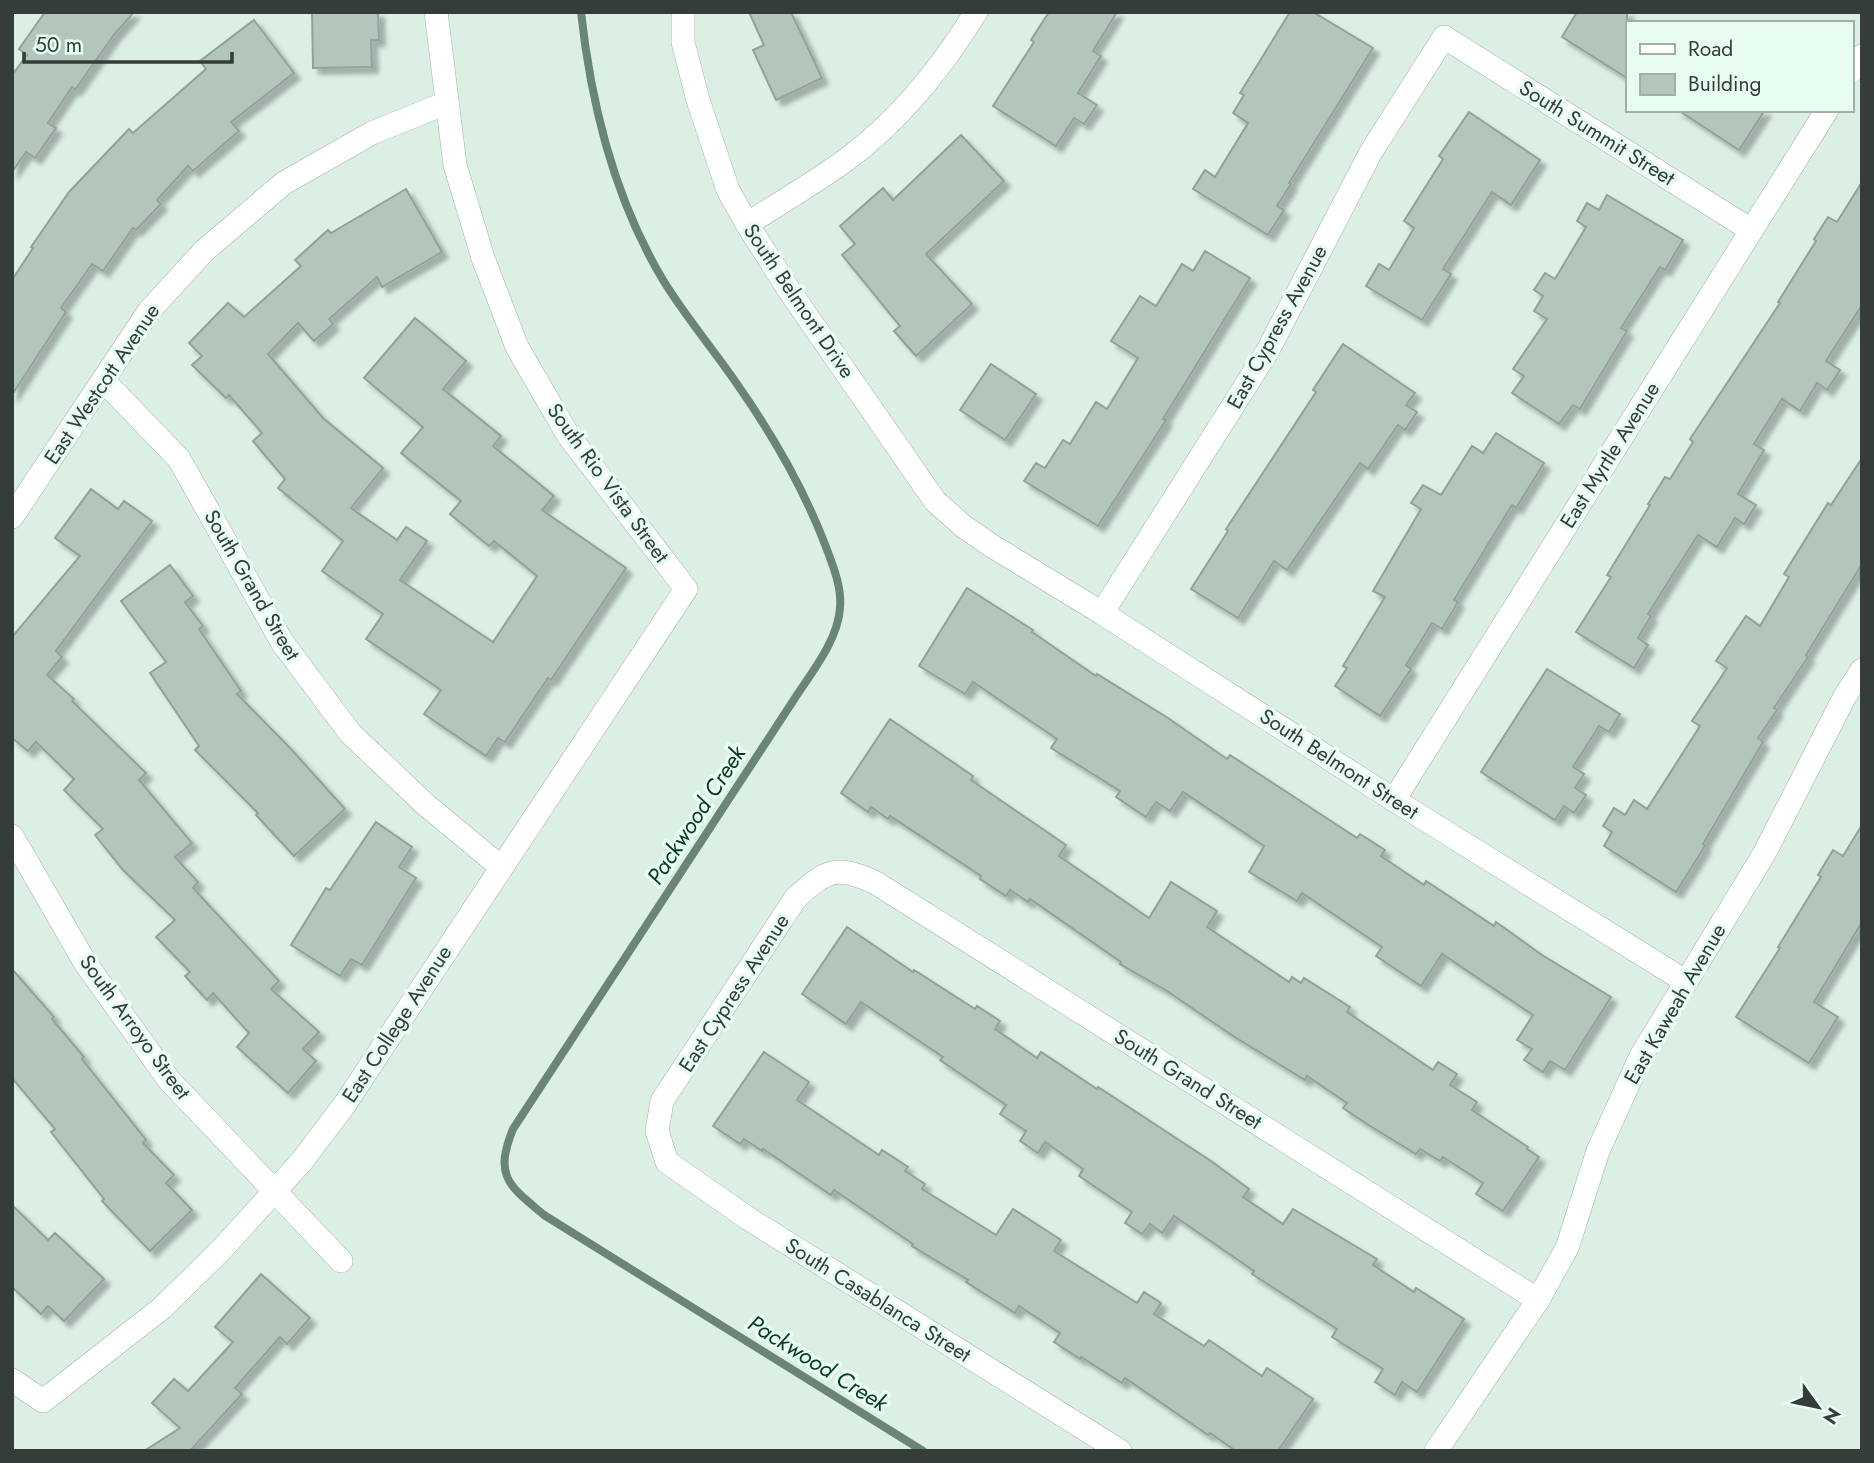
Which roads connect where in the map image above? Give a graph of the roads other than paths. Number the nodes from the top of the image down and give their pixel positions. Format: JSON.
{"nodes":[{"id":1,"x":436,"y":12,"type":"edge"},
{"id":2,"x":683,"y":12,"type":"edge"},
{"id":3,"x":976,"y":12,"type":"edge"},
{"id":4,"x":1444,"y":37,"type":"joint"},
{"id":5,"x":446,"y":103,"type":"junction"},
{"id":6,"x":1826,"y":112,"type":"edge"},
{"id":7,"x":747,"y":224,"type":"junction"},
{"id":8,"x":1751,"y":230,"type":"junction"},
{"id":9,"x":104,"y":381,"type":"junction"},
{"id":10,"x":12,"y":517,"type":"edge"},
{"id":11,"x":992,"y":546,"type":"joint"},
{"id":12,"x":686,"y":589,"type":"joint"},
{"id":13,"x":1102,"y":613,"type":"junction"},
{"id":14,"x":1862,"y":670,"type":"edge"},
{"id":15,"x":1394,"y":800,"type":"junction"},
{"id":16,"x":12,"y":836,"type":"edge"},
{"id":17,"x":501,"y":867,"type":"junction"},
{"id":18,"x":833,"y":872,"type":"joint"},
{"id":19,"x":1685,"y":981,"type":"junction"},
{"id":20,"x":657,"y":1131,"type":"joint"},
{"id":21,"x":276,"y":1192,"type":"junction"},
{"id":22,"x":341,"y":1261,"type":"dead end"},
{"id":23,"x":1538,"y":1300,"type":"junction"},
{"id":24,"x":12,"y":1380,"type":"edge"},
{"id":25,"x":1120,"y":1451,"type":"edge"},
{"id":26,"x":1436,"y":1451,"type":"edge"}],
"edges":[{"from":1,"to":5,"type":"street","name":"South Rio Vista Street"},
{"from":2,"to":7,"type":"street","name":"South Belmont Drive"},
{"from":3,"to":7,"type":"street"},
{"from":4,"to":8,"type":"street","name":"South Summit Street"},
{"from":4,"to":13,"type":"street","name":"East Cypress Avenue"},
{"from":5,"to":9,"type":"street","name":"East Westcott Avenue"},
{"from":5,"to":12,"type":"street","name":"South Rio Vista Street"},
{"from":6,"to":8,"type":"street","name":"East Myrtle Avenue"},
{"from":7,"to":11,"type":"street","name":"South Belmont Drive"},
{"from":8,"to":15,"type":"street","name":"East Myrtle Avenue"},
{"from":9,"to":10,"type":"street","name":"East Westcott Avenue"},
{"from":9,"to":17,"type":"street","name":"South Grand Street"},
{"from":11,"to":13,"type":"street","name":"South Belmont Street"},
{"from":12,"to":17,"type":"street","name":"East College Avenue"},
{"from":13,"to":15,"type":"street","name":"South Belmont Street"},
{"from":14,"to":19,"type":"street","name":"East Kaweah Avenue"},
{"from":15,"to":19,"type":"street","name":"South Belmont Street"},
{"from":16,"to":21,"type":"street","name":"South Arroyo Street"},
{"from":17,"to":21,"type":"street","name":"East College Avenue"},
{"from":18,"to":20,"type":"street","name":"East Cypress Avenue"},
{"from":18,"to":23,"type":"street","name":"South Grand Street"},
{"from":19,"to":23,"type":"street","name":"East Kaweah Avenue"},
{"from":20,"to":25,"type":"street","name":"South Casablanca Street"},
{"from":21,"to":22,"type":"street","name":"South Arroyo Street"},
{"from":21,"to":24,"type":"street","name":"East College Avenue"},
{"from":23,"to":26,"type":"street","name":"East Kaweah Avenue"}]}
